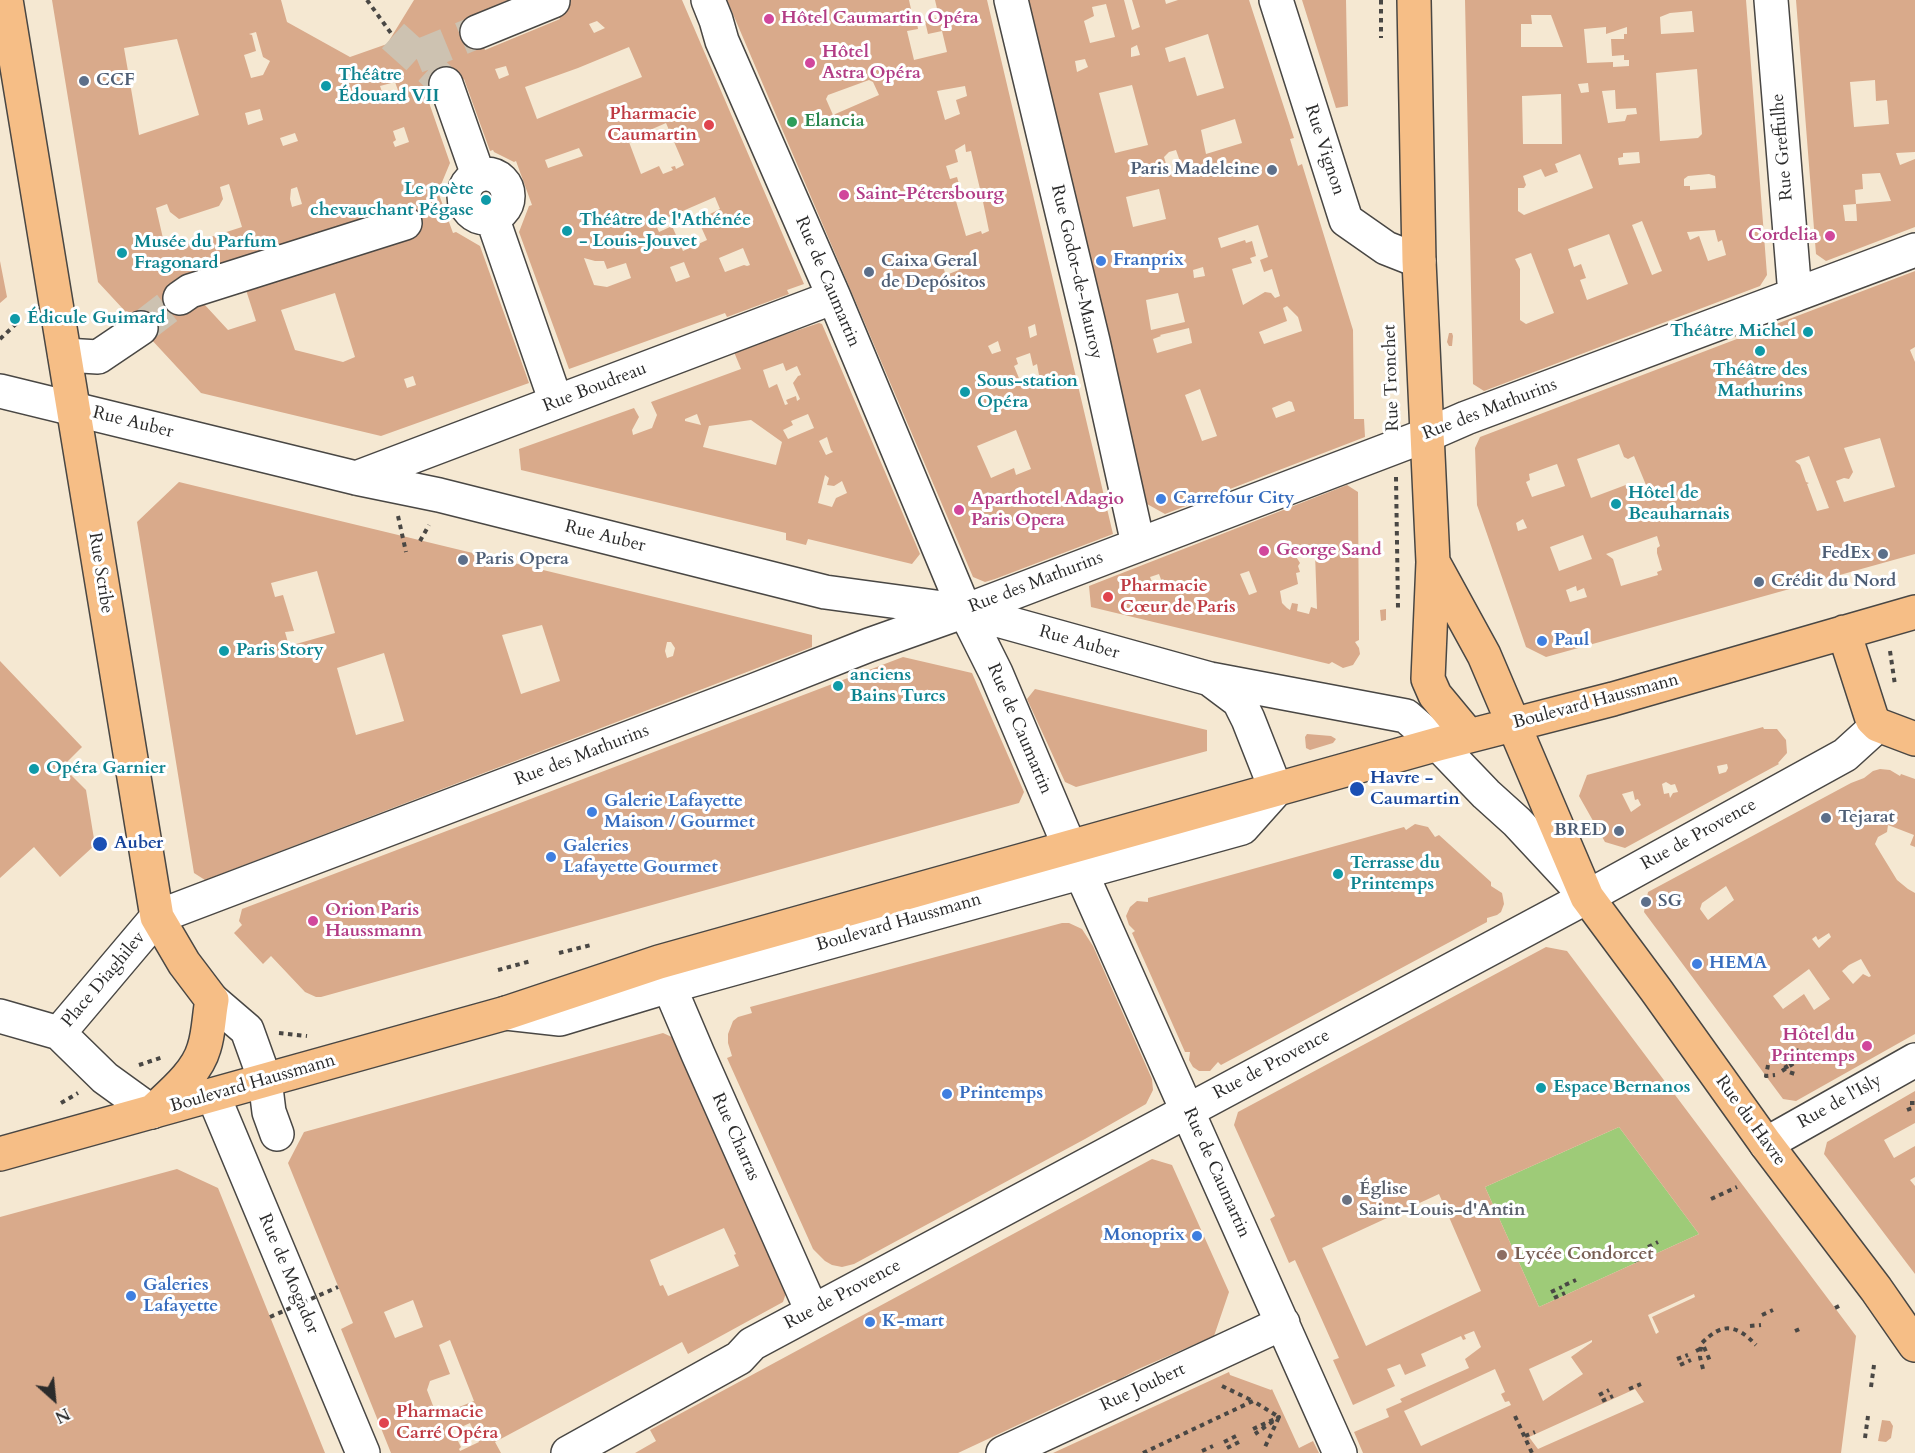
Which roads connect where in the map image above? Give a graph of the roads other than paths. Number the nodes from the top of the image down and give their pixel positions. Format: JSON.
{"nodes":[{"id":1,"x":6,"y":0,"type":"edge"},
{"id":2,"x":708,"y":0,"type":"edge"},
{"id":3,"x":1011,"y":0,"type":"edge"},
{"id":4,"x":1276,"y":0,"type":"edge"},
{"id":5,"x":1414,"y":0,"type":"edge"},
{"id":6,"x":1771,"y":0,"type":"edge"},
{"id":7,"x":553,"y":1,"type":"edge"},
{"id":8,"x":477,"y":32,"type":"tunnel mouth"},
{"id":9,"x":446,"y":84,"type":"tunnel mouth"},
{"id":10,"x":405,"y":223,"type":"dead end"},
{"id":11,"x":1915,"y":250,"type":"edge"},
{"id":12,"x":1419,"y":261,"type":"junction"},
{"id":13,"x":1795,"y":295,"type":"junction"},
{"id":14,"x":834,"y":297,"type":"junction"},
{"id":15,"x":180,"y":298,"type":"tunnel mouth"},
{"id":16,"x":141,"y":328,"type":"tunnel mouth"},
{"id":17,"x":65,"y":355,"type":"junction"},
{"id":18,"x":0,"y":391,"type":"edge"},
{"id":19,"x":556,"y":402,"type":"junction"},
{"id":20,"x":74,"y":408,"type":"junction"},
{"id":21,"x":1427,"y":435,"type":"junction"},
{"id":22,"x":356,"y":478,"type":"junction"},
{"id":23,"x":1138,"y":544,"type":"junction"},
{"id":24,"x":1433,"y":562,"type":"junction"},
{"id":25,"x":965,"y":611,"type":"junction"},
{"id":26,"x":1915,"y":612,"type":"edge"},
{"id":27,"x":1844,"y":632,"type":"junction"},
{"id":28,"x":1210,"y":679,"type":"junction"},
{"id":29,"x":1428,"y":679,"type":"junction"},
{"id":30,"x":1394,"y":712,"type":"junction"},
{"id":31,"x":1514,"y":725,"type":"junction"},
{"id":32,"x":1878,"y":726,"type":"junction"},
{"id":33,"x":1915,"y":739,"type":"edge"},
{"id":34,"x":1453,"y":740,"type":"junction"},
{"id":35,"x":1276,"y":790,"type":"junction"},
{"id":36,"x":1076,"y":860,"type":"junction"},
{"id":37,"x":1587,"y":897,"type":"junction"},
{"id":38,"x":157,"y":917,"type":"junction"},
{"id":39,"x":664,"y":974,"type":"junction"},
{"id":40,"x":212,"y":1000,"type":"junction"},
{"id":41,"x":0,"y":1016,"type":"edge"},
{"id":42,"x":59,"y":1033,"type":"junction"},
{"id":43,"x":1915,"y":1060,"type":"edge"},
{"id":44,"x":265,"y":1080,"type":"junction"},
{"id":45,"x":213,"y":1095,"type":"junction"},
{"id":46,"x":1188,"y":1110,"type":"junction"},
{"id":47,"x":152,"y":1112,"type":"junction"},
{"id":48,"x":277,"y":1134,"type":"dead end"},
{"id":49,"x":1766,"y":1144,"type":"junction"},
{"id":50,"x":0,"y":1154,"type":"edge"},
{"id":51,"x":812,"y":1311,"type":"junction"},
{"id":52,"x":1283,"y":1323,"type":"junction"},
{"id":53,"x":1915,"y":1344,"type":"edge"},
{"id":54,"x":363,"y":1453,"type":"edge"},
{"id":55,"x":568,"y":1453,"type":"edge"},
{"id":56,"x":1003,"y":1453,"type":"edge"},
{"id":57,"x":1340,"y":1453,"type":"edge"}],
"edges":[{"from":1,"to":17,"type":"main road","name":"Rue Scribe"},
{"from":2,"to":14,"type":"street","name":"Rue de Caumartin"},
{"from":3,"to":23,"type":"street","name":"Rue Godot-de-Mauroy"},
{"from":4,"to":12,"type":"street","name":"Rue Vignon"},
{"from":5,"to":12,"type":"main road","name":"Rue Tronchet"},
{"from":6,"to":13,"type":"street","name":"Rue Greffulhe"},
{"from":7,"to":8,"type":"street"},
{"from":9,"to":19,"type":"street"},
{"from":10,"to":15,"type":"street"},
{"from":11,"to":13,"type":"street","name":"Rue des Mathurins"},
{"from":12,"to":21,"type":"main road","name":"Rue Tronchet"},
{"from":13,"to":21,"type":"street","name":"Rue des Mathurins"},
{"from":14,"to":19,"type":"street","name":"Rue Boudreau"},
{"from":14,"to":25,"type":"street","name":"Rue de Caumartin"},
{"from":16,"to":17,"type":"street"},
{"from":17,"to":20,"type":"main road","name":"Rue Scribe"},
{"from":18,"to":20,"type":"street","name":"Rue Auber"},
{"from":19,"to":22,"type":"street","name":"Rue Boudreau"},
{"from":20,"to":22,"type":"street","name":"Rue Auber"},
{"from":20,"to":38,"type":"main road","name":"Rue Scribe"},
{"from":21,"to":23,"type":"street","name":"Rue des Mathurins"},
{"from":21,"to":24,"type":"main road","name":"Rue Tronchet"},
{"from":22,"to":25,"type":"street","name":"Rue Auber"},
{"from":23,"to":25,"type":"street","name":"Rue des Mathurins"},
{"from":24,"to":29,"type":"main road","name":"Rue Tronchet"},
{"from":24,"to":31,"type":"main road","name":"Rue Tronchet"},
{"from":25,"to":28,"type":"street","name":"Rue Auber"},
{"from":25,"to":36,"type":"street","name":"Rue de Caumartin"},
{"from":25,"to":38,"type":"street","name":"Rue des Mathurins"},
{"from":26,"to":27,"type":"main road","name":"Boulevard Haussmann"},
{"from":27,"to":31,"type":"main road","name":"Boulevard Haussmann"},
{"from":27,"to":32,"type":"main road"},
{"from":28,"to":30,"type":"street","name":"Rue Auber"},
{"from":28,"to":35,"type":"street","name":"Rue Auber"},
{"from":29,"to":30,"type":"street"},
{"from":29,"to":34,"type":"main road"},
{"from":30,"to":34,"type":"street","name":"Rue Auber"},
{"from":31,"to":34,"type":"main road","name":"Boulevard Haussmann"},
{"from":31,"to":37,"type":"main road","name":"Rue du Havre"},
{"from":32,"to":33,"type":"main road"},
{"from":32,"to":37,"type":"street","name":"Rue de Provence"},
{"from":34,"to":35,"type":"main road","name":"Boulevard Haussmann"},
{"from":34,"to":37,"type":"street","name":"Rue du Havre"},
{"from":35,"to":36,"type":"main road","name":"Boulevard Haussmann"},
{"from":36,"to":39,"type":"main road","name":"Boulevard Haussmann"},
{"from":36,"to":46,"type":"street","name":"Rue de Caumartin"},
{"from":37,"to":46,"type":"street","name":"Rue de Provence"},
{"from":37,"to":49,"type":"main road","name":"Rue du Havre"},
{"from":38,"to":40,"type":"main road","name":"Rue Scribe"},
{"from":38,"to":42,"type":"street","name":"Place Diaghilev"},
{"from":39,"to":44,"type":"main road","name":"Boulevard Haussmann"},
{"from":39,"to":51,"type":"street","name":"Rue Charras"},
{"from":40,"to":44,"type":"street"},
{"from":40,"to":47,"type":"main road"},
{"from":41,"to":42,"type":"street"},
{"from":42,"to":47,"type":"street","name":"Place Diaghilev"},
{"from":43,"to":49,"type":"street","name":"Rue de l'Isly"},
{"from":44,"to":45,"type":"main road","name":"Boulevard Haussmann"},
{"from":44,"to":48,"type":"street"},
{"from":45,"to":47,"type":"main road","name":"Boulevard Haussmann"},
{"from":45,"to":54,"type":"street","name":"Rue de Mogador"},
{"from":46,"to":51,"type":"street","name":"Rue de Provence"},
{"from":46,"to":52,"type":"street","name":"Rue de Caumartin"},
{"from":47,"to":50,"type":"main road","name":"Boulevard Haussmann"},
{"from":49,"to":53,"type":"main road","name":"Rue du Havre"},
{"from":51,"to":55,"type":"street","name":"Rue de Provence"},
{"from":52,"to":56,"type":"street","name":"Rue Joubert"},
{"from":52,"to":57,"type":"street","name":"Rue de Caumartin"}]}
